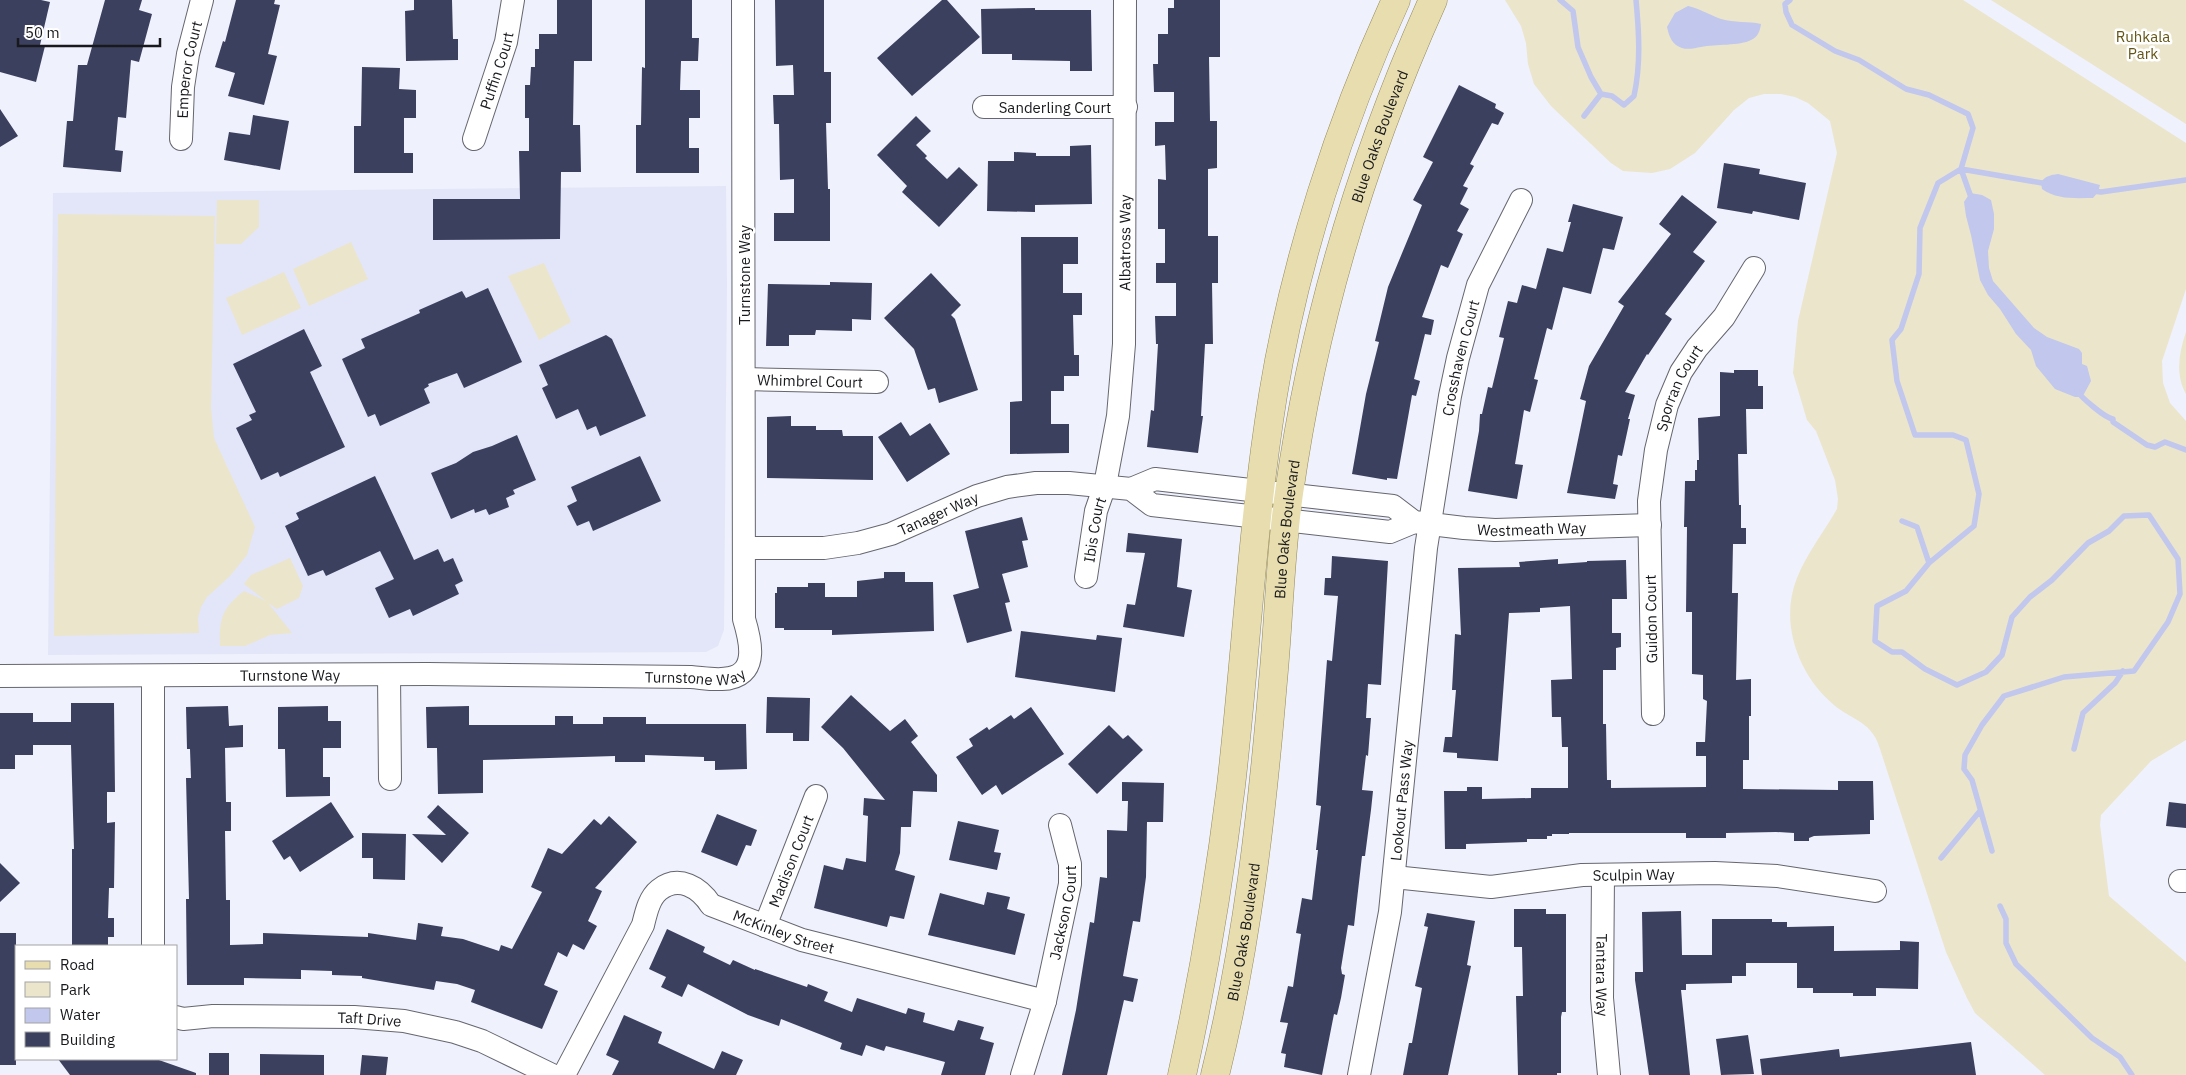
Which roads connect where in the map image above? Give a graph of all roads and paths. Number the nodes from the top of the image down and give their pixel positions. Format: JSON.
{"nodes":[{"id":1,"x":202,"y":0,"type":"edge"},
{"id":2,"x":513,"y":0,"type":"edge"},
{"id":3,"x":743,"y":0,"type":"edge"},
{"id":4,"x":1125,"y":0,"type":"edge"},
{"id":5,"x":1396,"y":0,"type":"edge"},
{"id":6,"x":1433,"y":0,"type":"edge"},
{"id":7,"x":984,"y":107,"type":"dead end"},
{"id":8,"x":1126,"y":107,"type":"junction"},
{"id":9,"x":181,"y":139,"type":"dead end"},
{"id":10,"x":474,"y":139,"type":"dead end"},
{"id":11,"x":1521,"y":200,"type":"dead end"},
{"id":12,"x":1754,"y":268,"type":"dead end"},
{"id":13,"x":744,"y":379,"type":"junction"},
{"id":14,"x":877,"y":382,"type":"dead end"},
{"id":15,"x":1105,"y":485,"type":"junction"},
{"id":16,"x":1258,"y":504,"type":"junction"},
{"id":17,"x":1287,"y":507,"type":"junction"},
{"id":18,"x":1422,"y":523,"type":"junction"},
{"id":19,"x":1650,"y":525,"type":"junction"},
{"id":20,"x":745,"y":548,"type":"junction"},
{"id":21,"x":1086,"y":576,"type":"dead end"},
{"id":22,"x":389,"y":675,"type":"junction"},
{"id":23,"x":0,"y":676,"type":"edge"},
{"id":24,"x":154,"y":676,"type":"junction"},
{"id":25,"x":1653,"y":714,"type":"dead end"},
{"id":26,"x":390,"y":779,"type":"dead end"},
{"id":27,"x":816,"y":796,"type":"dead end"},
{"id":28,"x":1060,"y":825,"type":"dead end"},
{"id":29,"x":1602,"y":875,"type":"junction"},
{"id":30,"x":1394,"y":878,"type":"junction"},
{"id":31,"x":1875,"y":891,"type":"dead end"},
{"id":32,"x":765,"y":926,"type":"junction"},
{"id":33,"x":152,"y":945,"type":"edge"},
{"id":34,"x":1045,"y":1001,"type":"junction"},
{"id":35,"x":178,"y":1018,"type":"edge"},
{"id":36,"x":552,"y":1075,"type":"edge"},
{"id":37,"x":564,"y":1075,"type":"edge"},
{"id":38,"x":1022,"y":1075,"type":"edge"},
{"id":39,"x":1182,"y":1075,"type":"edge"},
{"id":40,"x":1215,"y":1075,"type":"edge"},
{"id":41,"x":1359,"y":1075,"type":"edge"},
{"id":42,"x":1609,"y":1075,"type":"edge"}],
"edges":[{"from":1,"to":9,"type":"street","name":"Emperor Court"},
{"from":2,"to":10,"type":"street","name":"Puffin Court"},
{"from":3,"to":13,"type":"street","name":"Turnstone Way"},
{"from":4,"to":8,"type":"street","name":"Albatross Way"},
{"from":5,"to":16,"type":"main road","name":"Blue Oaks Boulevard"},
{"from":6,"to":17,"type":"main road","name":"Blue Oaks Boulevard"},
{"from":7,"to":8,"type":"street","name":"Sanderling Court"},
{"from":8,"to":15,"type":"street","name":"Albatross Way"},
{"from":11,"to":18,"type":"street","name":"Crosshaven Court"},
{"from":12,"to":19,"type":"street","name":"Sporran Court"},
{"from":13,"to":14,"type":"street","name":"Whimbrel Court"},
{"from":13,"to":20,"type":"street","name":"Turnstone Way"},
{"from":15,"to":16,"type":"street","name":"Tanager Way"},
{"from":15,"to":20,"type":"street","name":"Tanager Way"},
{"from":15,"to":21,"type":"street","name":"Ibis Court"},
{"from":16,"to":17,"type":"street","name":"Tanager Way"},
{"from":16,"to":39,"type":"main road","name":"Blue Oaks Boulevard"},
{"from":17,"to":18,"type":"street","name":"Westmeath Way"},
{"from":17,"to":40,"type":"main road","name":"Blue Oaks Boulevard"},
{"from":18,"to":19,"type":"street","name":"Westmeath Way"},
{"from":18,"to":30,"type":"street","name":"Lookout Pass Way"},
{"from":19,"to":25,"type":"street","name":"Guidon Court"},
{"from":20,"to":22,"type":"street","name":"Turnstone Way"},
{"from":22,"to":24,"type":"street","name":"Turnstone Way"},
{"from":22,"to":26,"type":"street"},
{"from":23,"to":24,"type":"street","name":"Turnstone Way"},
{"from":24,"to":33,"type":"street"},
{"from":27,"to":32,"type":"street","name":"Madison Court"},
{"from":28,"to":34,"type":"street","name":"Jackson Court"},
{"from":29,"to":30,"type":"street","name":"Sculpin Way"},
{"from":29,"to":31,"type":"street","name":"Sculpin Way"},
{"from":29,"to":42,"type":"street","name":"Tantara Way"},
{"from":30,"to":41,"type":"street","name":"Lookout Pass Way"},
{"from":32,"to":34,"type":"street","name":"McKinley Street"},
{"from":32,"to":37,"type":"street","name":"McKinley Street"},
{"from":34,"to":38,"type":"street"},
{"from":35,"to":36,"type":"street","name":"Taft Drive"}]}
